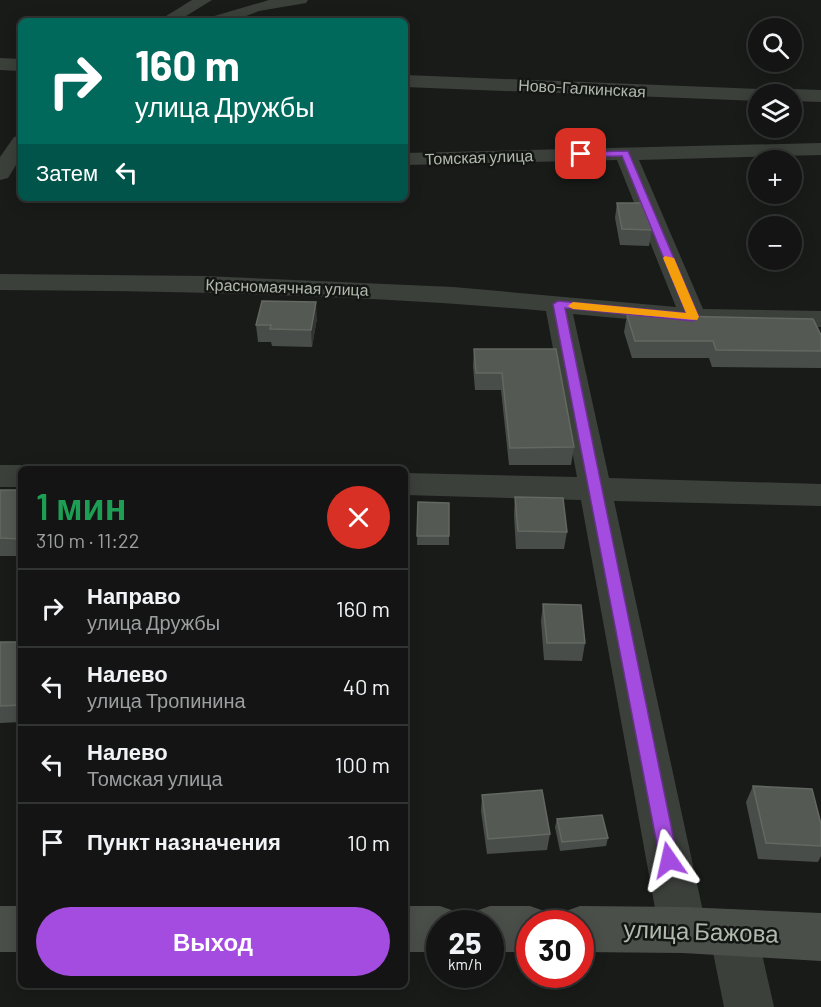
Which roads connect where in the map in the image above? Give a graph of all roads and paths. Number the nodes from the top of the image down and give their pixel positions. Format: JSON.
{"nodes":[{"id":1,"x":204,"y":0,"type":"edge"},
{"id":2,"x":300,"y":0,"type":"edge"},
{"id":3,"x":171,"y":18,"type":"edge"},
{"id":4,"x":225,"y":18,"type":"edge"},
{"id":5,"x":0,"y":64,"type":"edge"},
{"id":6,"x":18,"y":65,"type":"edge"},
{"id":7,"x":408,"y":81,"type":"edge"},
{"id":8,"x":748,"y":95,"type":"edge"},
{"id":9,"x":802,"y":95,"type":"edge"},
{"id":10,"x":821,"y":96,"type":"edge"},
{"id":11,"x":18,"y":147,"type":"edge"},
{"id":12,"x":821,"y":150,"type":"edge"},
{"id":13,"x":625,"y":153,"type":"junction"},
{"id":14,"x":408,"y":159,"type":"edge"},
{"id":15,"x":6,"y":170,"type":"edge"},
{"id":16,"x":0,"y":282,"type":"edge"},
{"id":17,"x":566,"y":305,"type":"junction"},
{"id":18,"x":693,"y":317,"type":"junction"},
{"id":19,"x":821,"y":319,"type":"edge"},
{"id":20,"x":0,"y":476,"type":"edge"},
{"id":21,"x":18,"y":476,"type":"edge"},
{"id":22,"x":408,"y":484,"type":"edge"},
{"id":23,"x":595,"y":488,"type":"junction"},
{"id":24,"x":821,"y":495,"type":"edge"},
{"id":25,"x":0,"y":929,"type":"edge"},
{"id":26,"x":18,"y":929,"type":"edge"},
{"id":27,"x":408,"y":929,"type":"edge"},
{"id":28,"x":426,"y":929,"type":"edge"},
{"id":29,"x":594,"y":929,"type":"edge"},
{"id":30,"x":683,"y":930,"type":"junction"},
{"id":31,"x":733,"y":932,"type":"junction"},
{"id":32,"x":821,"y":937,"type":"edge"},
{"id":33,"x":749,"y":1007,"type":"edge"}],
"edges":[{"from":1,"to":3,"type":"street"},
{"from":2,"to":4,"type":"street"},
{"from":5,"to":6,"type":"street"},
{"from":7,"to":8,"type":"street","name":"Ново-Галкинская"},
{"from":9,"to":10,"type":"street"},
{"from":11,"to":15,"type":"street"},
{"from":12,"to":13,"type":"street","name":"Томская улица"},
{"from":13,"to":14,"type":"street","name":"Томская улица"},
{"from":13,"to":18,"type":"street"},
{"from":16,"to":17,"type":"street","name":"Красномаячная улица"},
{"from":17,"to":18,"type":"street","name":"Красномаячная улица"},
{"from":17,"to":23,"type":"street"},
{"from":18,"to":19,"type":"street","name":"Красномаячная улица"},
{"from":20,"to":21,"type":"street"},
{"from":22,"to":23,"type":"street"},
{"from":23,"to":24,"type":"street"},
{"from":23,"to":30,"type":"street"},
{"from":25,"to":26,"type":"main road"},
{"from":27,"to":28,"type":"main road"},
{"from":29,"to":30,"type":"main road","name":"улица Бажова"},
{"from":30,"to":31,"type":"main road","name":"улица Бажова"},
{"from":31,"to":32,"type":"main road","name":"улица Бажова"},
{"from":31,"to":33,"type":"street"}]}
